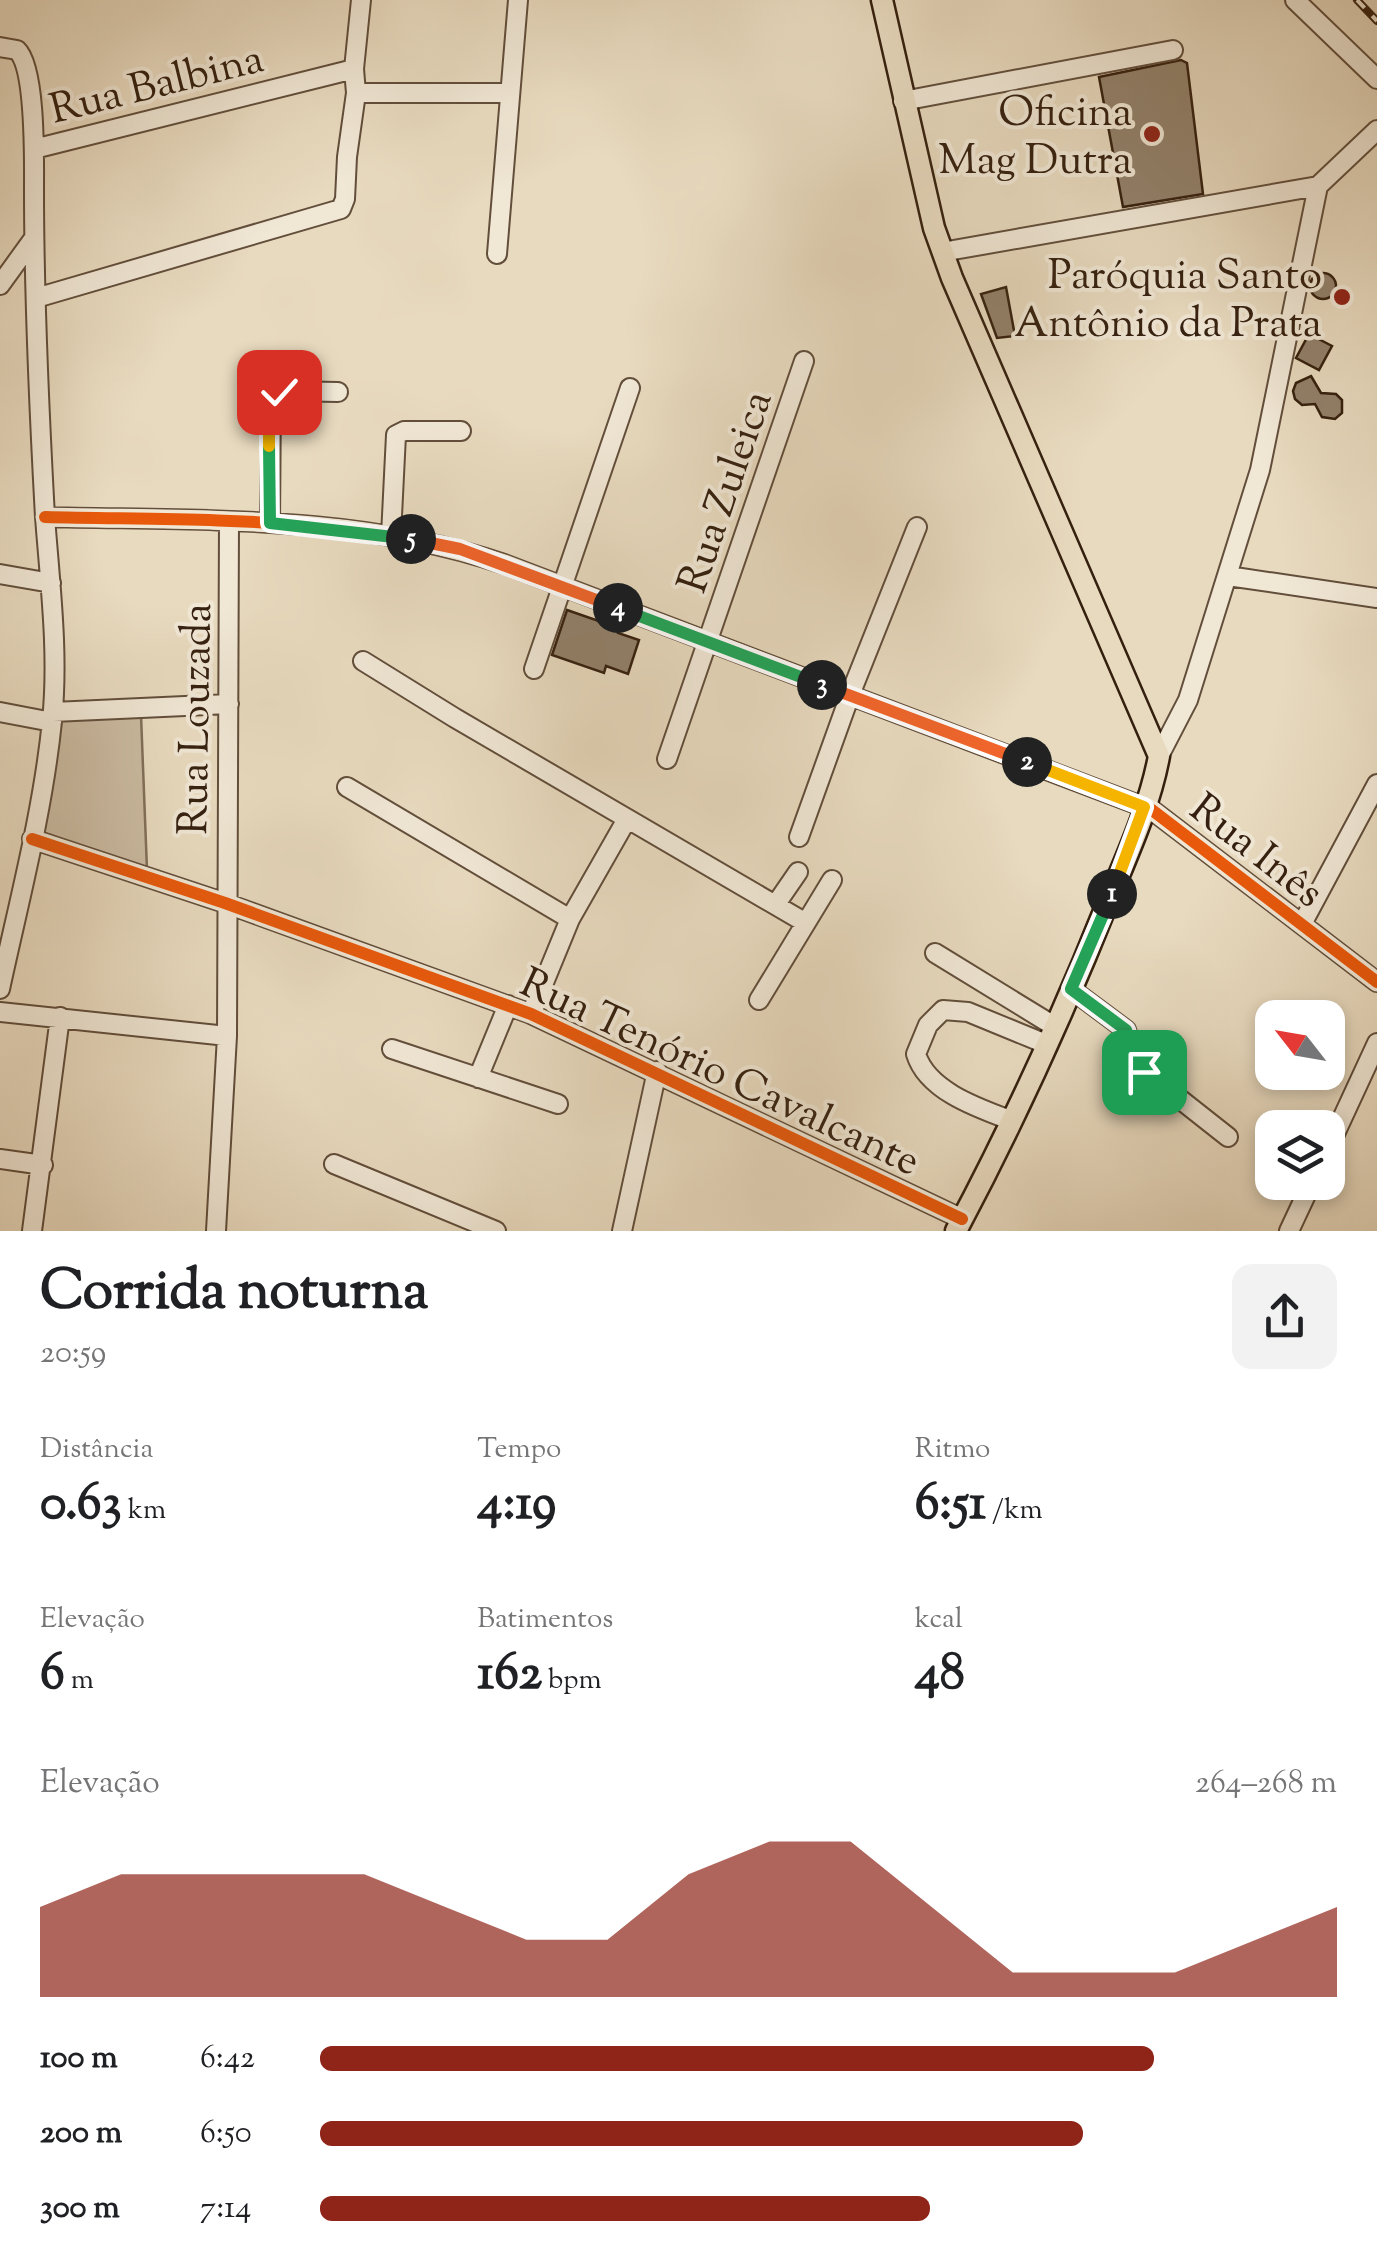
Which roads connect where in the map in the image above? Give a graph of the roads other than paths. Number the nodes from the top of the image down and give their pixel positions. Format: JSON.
{"nodes":[{"id":1,"x":361,"y":0,"type":"edge"},
{"id":2,"x":518,"y":0,"type":"edge"},
{"id":3,"x":882,"y":0,"type":"edge"},
{"id":4,"x":1295,"y":0,"type":"edge"},
{"id":5,"x":0,"y":47,"type":"edge"},
{"id":6,"x":1173,"y":50,"type":"dead end"},
{"id":7,"x":354,"y":69,"type":"junction"},
{"id":8,"x":1377,"y":79,"type":"edge"},
{"id":9,"x":508,"y":92,"type":"junction"},
{"id":10,"x":356,"y":94,"type":"junction"},
{"id":11,"x":903,"y":100,"type":"junction"},
{"id":12,"x":1377,"y":130,"type":"edge"},
{"id":13,"x":34,"y":148,"type":"junction"},
{"id":14,"x":1318,"y":186,"type":"junction"},
{"id":15,"x":34,"y":238,"type":"junction"},
{"id":16,"x":942,"y":252,"type":"junction"},
{"id":17,"x":497,"y":254,"type":"dead end"},
{"id":18,"x":0,"y":285,"type":"edge"},
{"id":19,"x":36,"y":298,"type":"junction"},
{"id":20,"x":804,"y":360,"type":"dead end"},
{"id":21,"x":630,"y":388,"type":"dead end"},
{"id":22,"x":338,"y":392,"type":"dead end"},
{"id":23,"x":461,"y":431,"type":"dead end"},
{"id":24,"x":45,"y":517,"type":"junction"},
{"id":25,"x":229,"y":522,"type":"junction"},
{"id":26,"x":270,"y":523,"type":"junction"},
{"id":27,"x":917,"y":527,"type":"dead end"},
{"id":28,"x":391,"y":536,"type":"junction"},
{"id":29,"x":0,"y":574,"type":"edge"},
{"id":30,"x":1228,"y":576,"type":"junction"},
{"id":31,"x":51,"y":583,"type":"junction"},
{"id":32,"x":564,"y":588,"type":"junction"},
{"id":33,"x":1377,"y":598,"type":"edge"},
{"id":34,"x":707,"y":643,"type":"junction"},
{"id":35,"x":363,"y":661,"type":"dead end"},
{"id":36,"x":534,"y":669,"type":"dead end"},
{"id":37,"x":850,"y":695,"type":"junction"},
{"id":38,"x":229,"y":704,"type":"junction"},
{"id":39,"x":0,"y":712,"type":"edge"},
{"id":40,"x":52,"y":717,"type":"junction"},
{"id":41,"x":1159,"y":756,"type":"junction"},
{"id":42,"x":667,"y":760,"type":"dead end"},
{"id":43,"x":1377,"y":784,"type":"edge"},
{"id":44,"x":347,"y":787,"type":"dead end"},
{"id":45,"x":1144,"y":807,"type":"junction"},
{"id":46,"x":626,"y":819,"type":"junction"},
{"id":47,"x":800,"y":836,"type":"dead end"},
{"id":48,"x":32,"y":839,"type":"junction"},
{"id":49,"x":798,"y":872,"type":"dead end"},
{"id":50,"x":832,"y":880,"type":"dead end"},
{"id":51,"x":226,"y":903,"type":"junction"},
{"id":52,"x":776,"y":904,"type":"junction"},
{"id":53,"x":570,"y":919,"type":"junction"},
{"id":54,"x":806,"y":922,"type":"junction"},
{"id":55,"x":1302,"y":924,"type":"junction"},
{"id":56,"x":935,"y":953,"type":"dead end"},
{"id":57,"x":1377,"y":982,"type":"edge"},
{"id":58,"x":0,"y":989,"type":"edge"},
{"id":59,"x":1071,"y":989,"type":"junction"},
{"id":60,"x":759,"y":1000,"type":"dead end"},
{"id":61,"x":508,"y":1005,"type":"junction"},
{"id":62,"x":0,"y":1012,"type":"edge"},
{"id":63,"x":530,"y":1014,"type":"junction"},
{"id":64,"x":60,"y":1017,"type":"junction"},
{"id":65,"x":1050,"y":1035,"type":"junction"},
{"id":66,"x":227,"y":1036,"type":"junction"},
{"id":67,"x":1377,"y":1043,"type":"edge"},
{"id":68,"x":392,"y":1049,"type":"dead end"},
{"id":69,"x":657,"y":1071,"type":"junction"},
{"id":70,"x":478,"y":1078,"type":"junction"},
{"id":71,"x":558,"y":1104,"type":"dead end"},
{"id":72,"x":1345,"y":1112,"type":"edge"},
{"id":73,"x":1010,"y":1120,"type":"junction"},
{"id":74,"x":1228,"y":1138,"type":"dead end"},
{"id":75,"x":0,"y":1159,"type":"edge"},
{"id":76,"x":43,"y":1164,"type":"junction"},
{"id":77,"x":334,"y":1164,"type":"dead end"},
{"id":78,"x":1304,"y":1200,"type":"edge"},
{"id":79,"x":959,"y":1225,"type":"edge"},
{"id":80,"x":32,"y":1231,"type":"edge"},
{"id":81,"x":216,"y":1231,"type":"edge"},
{"id":82,"x":496,"y":1231,"type":"edge"},
{"id":83,"x":622,"y":1231,"type":"edge"},
{"id":84,"x":1289,"y":1231,"type":"edge"}],
"edges":[{"from":1,"to":7,"type":"street"},
{"from":2,"to":9,"type":"street"},
{"from":3,"to":11,"type":"main road"},
{"from":4,"to":8,"type":"street"},
{"from":5,"to":13,"type":"street"},
{"from":6,"to":11,"type":"street"},
{"from":7,"to":10,"type":"street"},
{"from":7,"to":13,"type":"street","name":"Rua Balbina"},
{"from":9,"to":10,"type":"street"},
{"from":9,"to":17,"type":"street"},
{"from":10,"to":19,"type":"street"},
{"from":11,"to":16,"type":"main road"},
{"from":12,"to":14,"type":"street"},
{"from":13,"to":15,"type":"street"},
{"from":14,"to":16,"type":"street"},
{"from":14,"to":30,"type":"street"},
{"from":15,"to":18,"type":"street"},
{"from":15,"to":19,"type":"street"},
{"from":16,"to":41,"type":"main road"},
{"from":19,"to":24,"type":"street"},
{"from":20,"to":34,"type":"street","name":"Rua Zuleica"},
{"from":21,"to":32,"type":"street"},
{"from":22,"to":26,"type":"street"},
{"from":23,"to":28,"type":"street"},
{"from":24,"to":25,"type":"street","name":"Rua Inês"},
{"from":24,"to":31,"type":"street"},
{"from":25,"to":26,"type":"street","name":"Rua Inês"},
{"from":25,"to":38,"type":"street","name":"Rua Louzada"},
{"from":26,"to":28,"type":"street","name":"Rua Inês"},
{"from":27,"to":37,"type":"street"},
{"from":28,"to":32,"type":"street","name":"Rua Inês"},
{"from":29,"to":31,"type":"street"},
{"from":30,"to":33,"type":"street"},
{"from":30,"to":41,"type":"street"},
{"from":31,"to":40,"type":"street"},
{"from":32,"to":34,"type":"street","name":"Rua Inês"},
{"from":32,"to":36,"type":"street"},
{"from":34,"to":37,"type":"street","name":"Rua Inês"},
{"from":34,"to":42,"type":"street","name":"Rua Zuleica"},
{"from":35,"to":46,"type":"street"},
{"from":37,"to":45,"type":"street","name":"Rua Inês"},
{"from":37,"to":47,"type":"street"},
{"from":38,"to":40,"type":"street"},
{"from":38,"to":51,"type":"street","name":"Rua Louzada"},
{"from":39,"to":40,"type":"street"},
{"from":40,"to":48,"type":"street"},
{"from":41,"to":45,"type":"main road"},
{"from":43,"to":55,"type":"street"},
{"from":44,"to":53,"type":"street"},
{"from":45,"to":55,"type":"street","name":"Rua Inês"},
{"from":45,"to":59,"type":"main road"},
{"from":46,"to":52,"type":"street"},
{"from":46,"to":53,"type":"street"},
{"from":48,"to":51,"type":"street","name":"Rua Tenório Cavalcante"},
{"from":48,"to":58,"type":"street"},
{"from":49,"to":52,"type":"street"},
{"from":50,"to":54,"type":"street"},
{"from":51,"to":61,"type":"street","name":"Rua Tenório Cavalcante"},
{"from":51,"to":66,"type":"street","name":"Rua Louzada"},
{"from":52,"to":54,"type":"street"},
{"from":53,"to":63,"type":"street"},
{"from":54,"to":60,"type":"street"},
{"from":55,"to":57,"type":"street","name":"Rua Inês"},
{"from":56,"to":65,"type":"street"},
{"from":59,"to":65,"type":"main road"},
{"from":59,"to":74,"type":"street"},
{"from":61,"to":63,"type":"street","name":"Rua Tenório Cavalcante"},
{"from":61,"to":70,"type":"street"},
{"from":62,"to":64,"type":"street"},
{"from":63,"to":69,"type":"street","name":"Rua Tenório Cavalcante"},
{"from":64,"to":66,"type":"street"},
{"from":64,"to":76,"type":"street"},
{"from":65,"to":73,"type":"main road"},
{"from":65,"to":73,"type":"street"},
{"from":66,"to":81,"type":"street","name":"Rua Louzada"},
{"from":67,"to":72,"type":"street"},
{"from":68,"to":70,"type":"street"},
{"from":69,"to":79,"type":"street","name":"Rua Tenório Cavalcante"},
{"from":69,"to":83,"type":"street"},
{"from":70,"to":71,"type":"street"},
{"from":73,"to":79,"type":"main road"},
{"from":75,"to":76,"type":"street"},
{"from":76,"to":80,"type":"street"},
{"from":77,"to":82,"type":"street"},
{"from":78,"to":84,"type":"street"}]}
